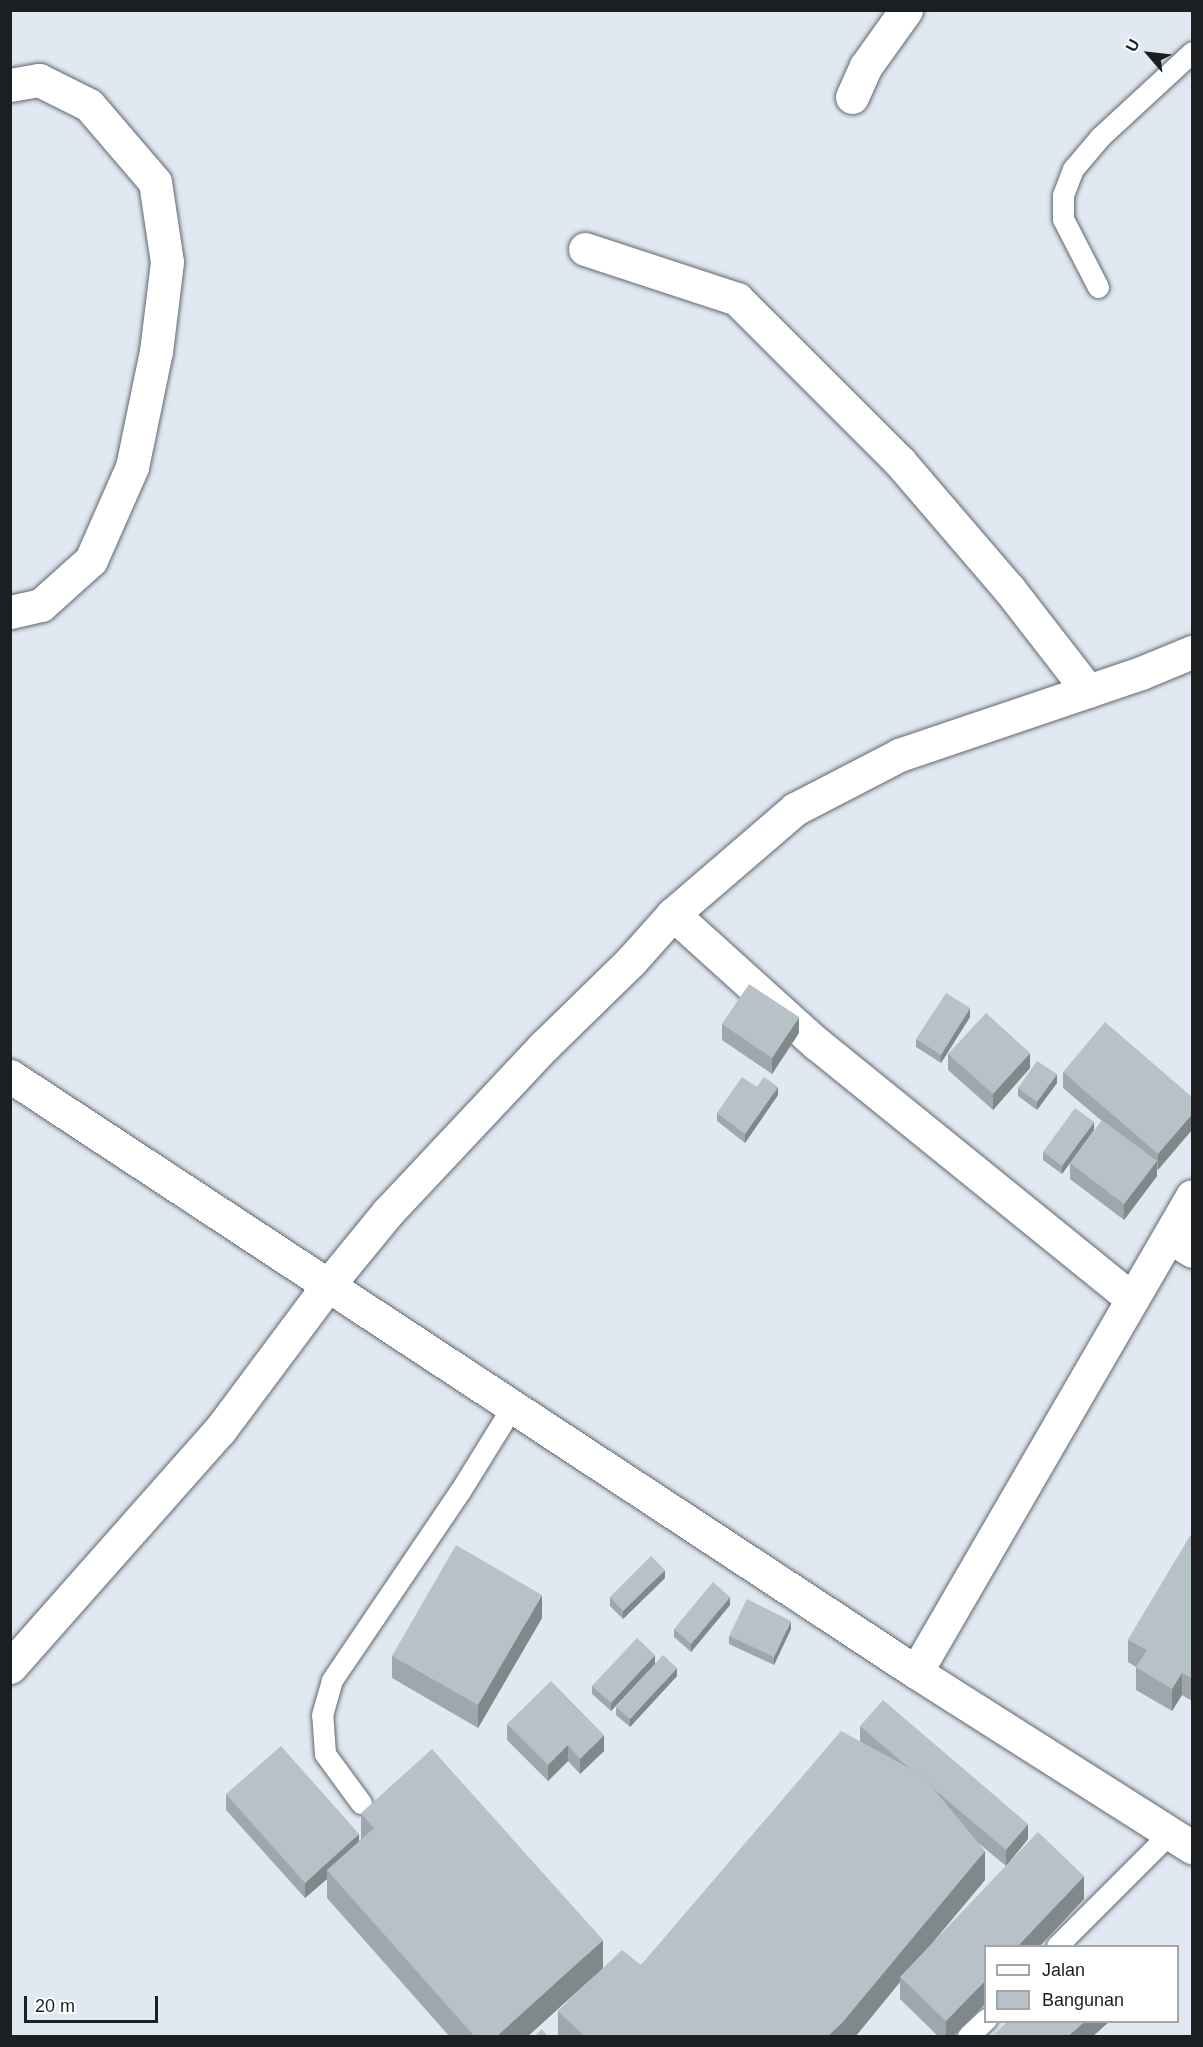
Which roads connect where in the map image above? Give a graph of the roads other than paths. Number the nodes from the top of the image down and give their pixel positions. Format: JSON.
{"nodes":[{"id":1,"x":906,"y":10,"type":"edge"},
{"id":2,"x":1192,"y":52,"type":"edge"},
{"id":3,"x":10,"y":85,"type":"edge"},
{"id":4,"x":852,"y":97,"type":"dead end"},
{"id":5,"x":585,"y":249,"type":"dead end"},
{"id":6,"x":1098,"y":287,"type":"dead end"},
{"id":7,"x":10,"y":612,"type":"edge"},
{"id":8,"x":1192,"y":652,"type":"edge"},
{"id":9,"x":1088,"y":691,"type":"junction"},
{"id":10,"x":673,"y":914,"type":"junction"},
{"id":11,"x":10,"y":1076,"type":"edge"},
{"id":12,"x":1192,"y":1196,"type":"edge"},
{"id":13,"x":1181,"y":1244,"type":"edge"},
{"id":14,"x":329,"y":1284,"type":"junction"},
{"id":15,"x":1131,"y":1298,"type":"junction"},
{"id":16,"x":512,"y":1407,"type":"junction"},
{"id":17,"x":10,"y":1667,"type":"edge"},
{"id":18,"x":916,"y":1672,"type":"junction"},
{"id":19,"x":361,"y":1803,"type":"dead end"},
{"id":20,"x":1181,"y":1840,"type":"edge"},
{"id":21,"x":1059,"y":1945,"type":"edge"},
{"id":22,"x":984,"y":2021,"type":"edge"},
{"id":23,"x":968,"y":2037,"type":"edge"}],
"edges":[{"from":1,"to":4,"type":"street"},
{"from":2,"to":6,"type":"lane"},
{"from":3,"to":7,"type":"street"},
{"from":5,"to":9,"type":"street"},
{"from":8,"to":9,"type":"street"},
{"from":9,"to":10,"type":"street"},
{"from":10,"to":14,"type":"street"},
{"from":10,"to":15,"type":"street"},
{"from":11,"to":14,"type":"street"},
{"from":12,"to":13,"type":"street"},
{"from":13,"to":15,"type":"street"},
{"from":14,"to":16,"type":"street"},
{"from":14,"to":17,"type":"street"},
{"from":15,"to":18,"type":"street"},
{"from":16,"to":18,"type":"street"},
{"from":16,"to":19,"type":"lane"},
{"from":18,"to":20,"type":"street"},
{"from":20,"to":21,"type":"lane"},
{"from":22,"to":23,"type":"lane"}]}
